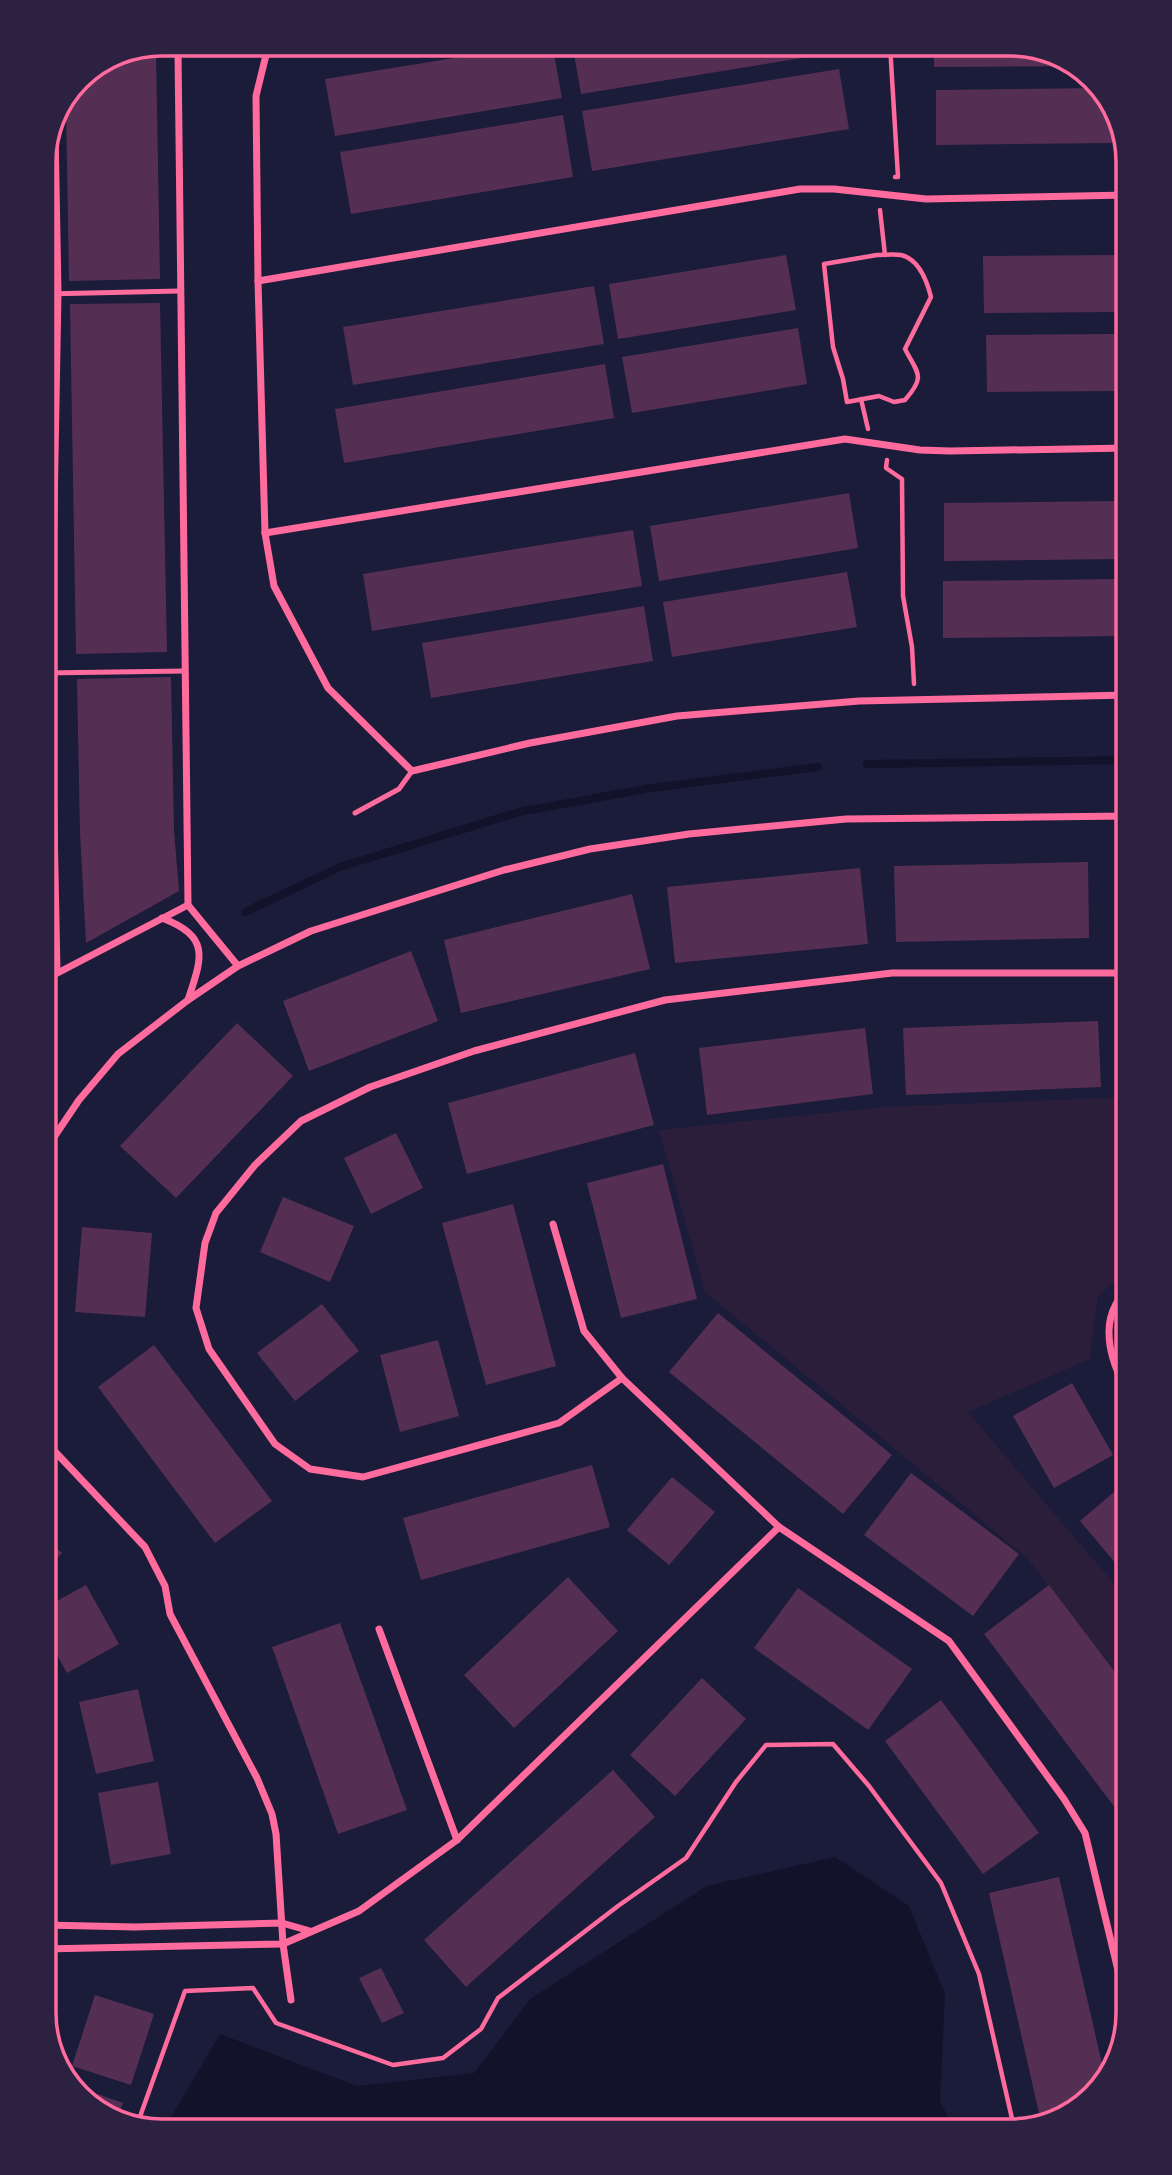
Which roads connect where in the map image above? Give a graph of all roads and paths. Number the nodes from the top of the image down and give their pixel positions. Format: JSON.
{"nodes":[{"id":1,"x":178,"y":56,"type":"edge"},
{"id":2,"x":266,"y":56,"type":"edge"},
{"id":3,"x":891,"y":56,"type":"edge"},
{"id":4,"x":56,"y":152,"type":"edge"},
{"id":5,"x":1116,"y":195,"type":"edge"},
{"id":6,"x":879,"y":196,"type":"junction"},
{"id":7,"x":884,"y":255,"type":"junction"},
{"id":8,"x":258,"y":281,"type":"junction"},
{"id":9,"x":180,"y":291,"type":"junction"},
{"id":10,"x":56,"y":293,"type":"edge"},
{"id":11,"x":59,"y":293,"type":"junction"},
{"id":12,"x":861,"y":399,"type":"junction"},
{"id":13,"x":889,"y":445,"type":"junction"},
{"id":14,"x":1116,"y":448,"type":"edge"},
{"id":15,"x":56,"y":456,"type":"edge"},
{"id":16,"x":265,"y":533,"type":"junction"},
{"id":17,"x":185,"y":671,"type":"junction"},
{"id":18,"x":56,"y":673,"type":"edge"},
{"id":19,"x":1116,"y":695,"type":"edge"},
{"id":20,"x":915,"y":700,"type":"junction"},
{"id":21,"x":412,"y":771,"type":"junction"},
{"id":22,"x":355,"y":813,"type":"dead end"},
{"id":23,"x":1116,"y":816,"type":"edge"},
{"id":24,"x":56,"y":872,"type":"edge"},
{"id":25,"x":188,"y":905,"type":"junction"},
{"id":26,"x":162,"y":918,"type":"junction"},
{"id":27,"x":238,"y":966,"type":"junction"},
{"id":28,"x":58,"y":972,"type":"joint"},
{"id":29,"x":1116,"y":973,"type":"edge"},
{"id":30,"x":188,"y":1000,"type":"junction"},
{"id":31,"x":56,"y":1134,"type":"edge"},
{"id":32,"x":553,"y":1224,"type":"dead end"},
{"id":33,"x":1116,"y":1304,"type":"edge"},
{"id":34,"x":1116,"y":1364,"type":"edge"},
{"id":35,"x":622,"y":1378,"type":"junction"},
{"id":36,"x":56,"y":1453,"type":"edge"},
{"id":37,"x":779,"y":1527,"type":"junction"},
{"id":38,"x":379,"y":1629,"type":"dead end"},
{"id":39,"x":457,"y":1840,"type":"junction"},
{"id":40,"x":282,"y":1923,"type":"junction"},
{"id":41,"x":56,"y":1925,"type":"edge"},
{"id":42,"x":310,"y":1931,"type":"junction"},
{"id":43,"x":283,"y":1944,"type":"junction"},
{"id":44,"x":56,"y":1949,"type":"edge"},
{"id":45,"x":1116,"y":1960,"type":"edge"},
{"id":46,"x":291,"y":2000,"type":"dead end"},
{"id":47,"x":140,"y":2117,"type":"edge"},
{"id":48,"x":1012,"y":2119,"type":"edge"}],
"edges":[{"from":1,"to":9,"type":"street"},
{"from":2,"to":8,"type":"street"},
{"from":3,"to":6,"type":"path"},
{"from":4,"to":11,"type":"lane"},
{"from":5,"to":6,"type":"street"},
{"from":6,"to":7,"type":"path"},
{"from":6,"to":8,"type":"street"},
{"from":7,"to":12,"type":"path"},
{"from":7,"to":12,"type":"path"},
{"from":8,"to":16,"type":"street"},
{"from":9,"to":11,"type":"lane"},
{"from":9,"to":17,"type":"street"},
{"from":10,"to":11,"type":"lane"},
{"from":11,"to":15,"type":"lane"},
{"from":12,"to":13,"type":"path"},
{"from":13,"to":14,"type":"street"},
{"from":13,"to":16,"type":"street"},
{"from":13,"to":20,"type":"path"},
{"from":16,"to":21,"type":"street"},
{"from":17,"to":18,"type":"lane"},
{"from":17,"to":25,"type":"street"},
{"from":19,"to":20,"type":"street"},
{"from":20,"to":21,"type":"street"},
{"from":21,"to":22,"type":"lane"},
{"from":23,"to":27,"type":"street"},
{"from":24,"to":28,"type":"lane"},
{"from":25,"to":26,"type":"street"},
{"from":25,"to":27,"type":"street"},
{"from":26,"to":28,"type":"street"},
{"from":26,"to":30,"type":"street"},
{"from":27,"to":30,"type":"street"},
{"from":29,"to":35,"type":"street"},
{"from":30,"to":31,"type":"street"},
{"from":32,"to":35,"type":"street"},
{"from":33,"to":34,"type":"street"},
{"from":35,"to":37,"type":"street"},
{"from":36,"to":40,"type":"street"},
{"from":37,"to":39,"type":"street"},
{"from":37,"to":45,"type":"street"},
{"from":38,"to":39,"type":"street"},
{"from":39,"to":42,"type":"street"},
{"from":40,"to":41,"type":"street"},
{"from":40,"to":42,"type":"street"},
{"from":40,"to":43,"type":"street"},
{"from":42,"to":43,"type":"street"},
{"from":43,"to":44,"type":"street"},
{"from":43,"to":46,"type":"street"},
{"from":47,"to":48,"type":"path"}]}
